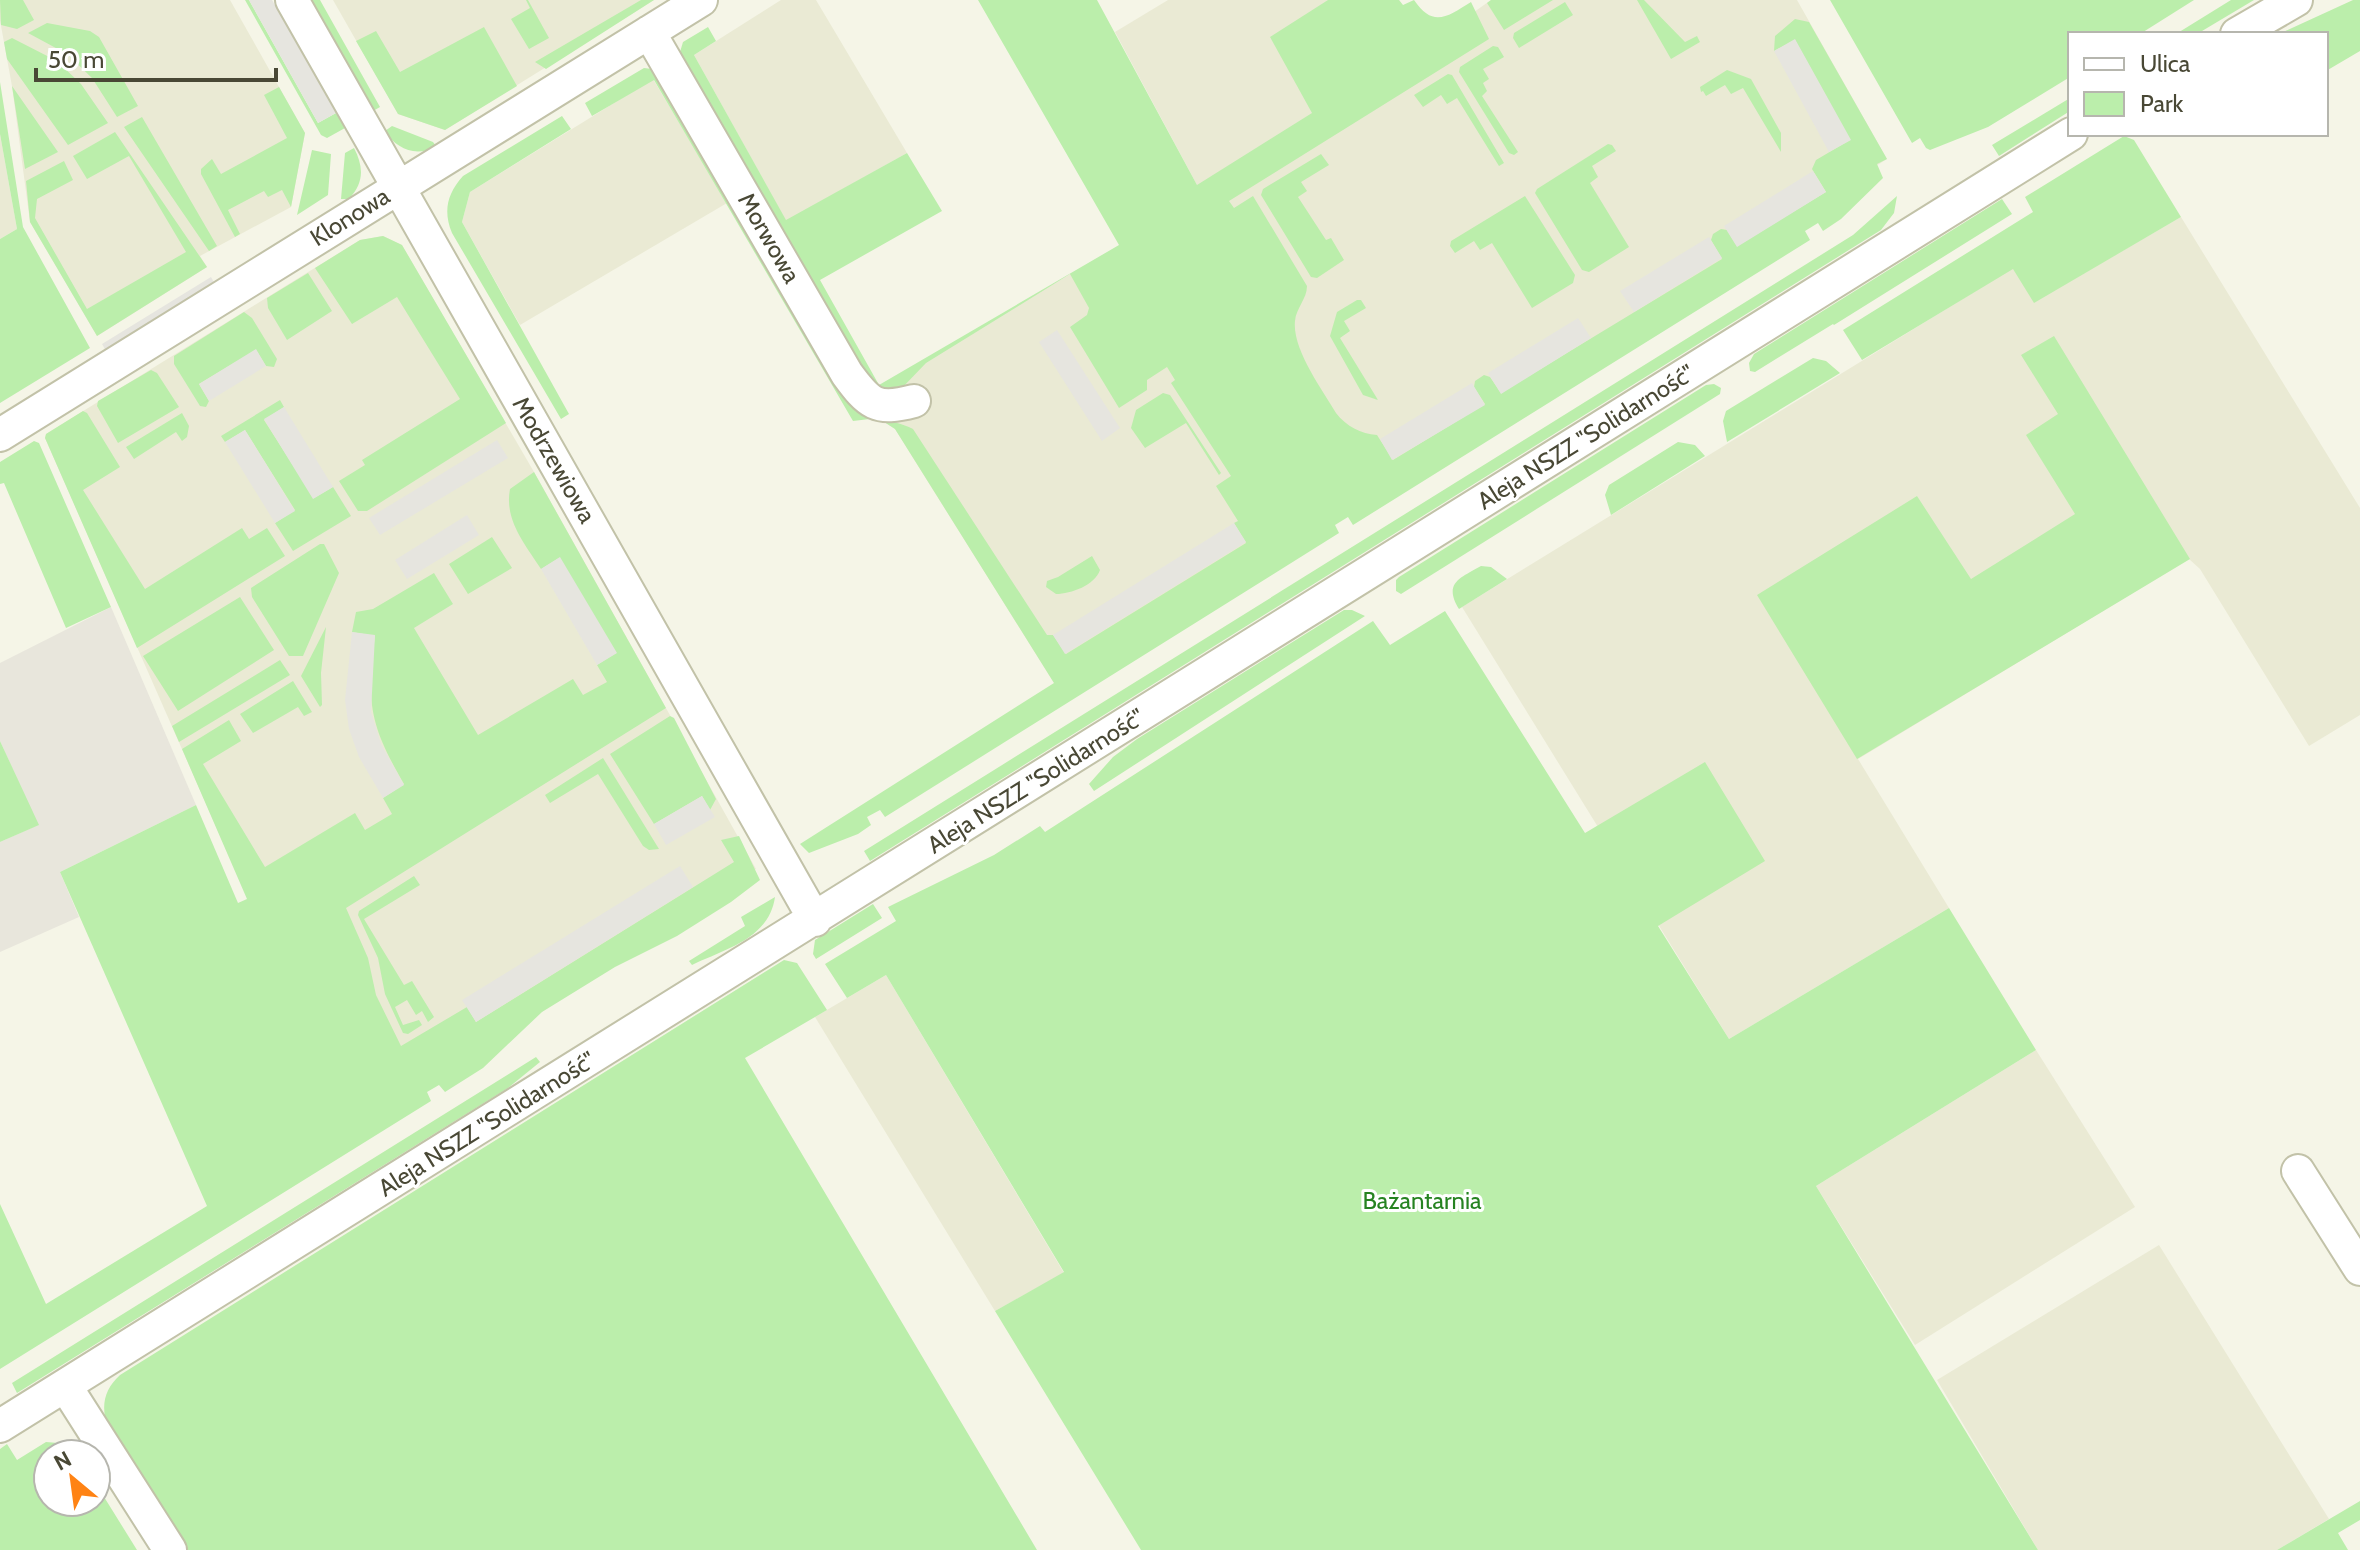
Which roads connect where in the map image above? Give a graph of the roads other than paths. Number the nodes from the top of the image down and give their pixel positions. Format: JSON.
{"nodes":[{"id":1,"x":292,"y":0,"type":"edge"},
{"id":2,"x":701,"y":0,"type":"edge"},
{"id":3,"x":2296,"y":0,"type":"edge"},
{"id":4,"x":649,"y":32,"type":"junction"},
{"id":5,"x":2240,"y":32,"type":"edge"},
{"id":6,"x":2068,"y":136,"type":"edge"},
{"id":7,"x":398,"y":187,"type":"junction"},
{"id":8,"x":914,"y":401,"type":"dead end"},
{"id":9,"x":0,"y":435,"type":"edge"},
{"id":10,"x":815,"y":920,"type":"junction"},
{"id":11,"x":2298,"y":1171,"type":"dead end"},
{"id":12,"x":2360,"y":1269,"type":"edge"},
{"id":13,"x":66,"y":1387,"type":"junction"},
{"id":14,"x":0,"y":1426,"type":"edge"},
{"id":15,"x":170,"y":1550,"type":"edge"}],
"edges":[{"from":1,"to":7,"type":"street","name":"Modrzewiowa"},
{"from":2,"to":4,"type":"street","name":"Klonowa"},
{"from":3,"to":5,"type":"street"},
{"from":4,"to":7,"type":"street","name":"Klonowa"},
{"from":4,"to":8,"type":"street","name":"Morwowa"},
{"from":6,"to":10,"type":"street","name":"Aleja NSZZ \"Solidarność\""},
{"from":7,"to":9,"type":"street","name":"Klonowa"},
{"from":7,"to":10,"type":"street","name":"Modrzewiowa"},
{"from":10,"to":13,"type":"street","name":"Aleja NSZZ \"Solidarność\""},
{"from":11,"to":12,"type":"street"},
{"from":13,"to":14,"type":"street","name":"Aleja NSZZ \"Solidarność\""},
{"from":13,"to":15,"type":"street"}]}
